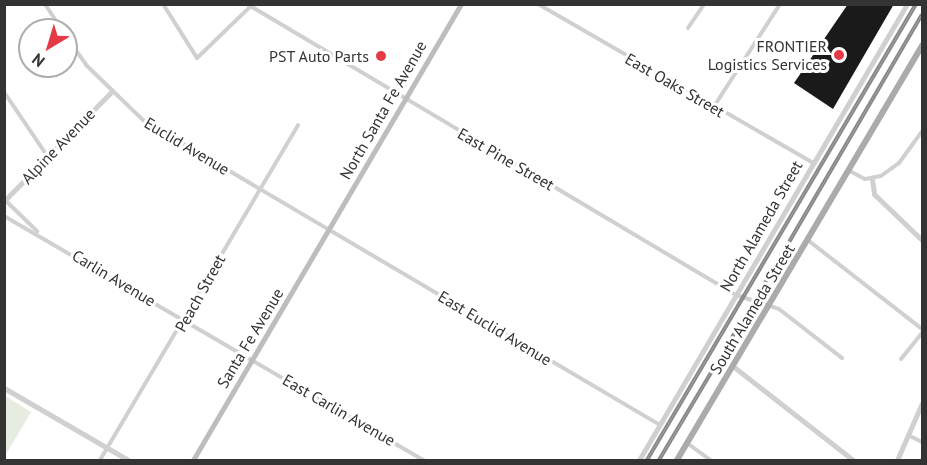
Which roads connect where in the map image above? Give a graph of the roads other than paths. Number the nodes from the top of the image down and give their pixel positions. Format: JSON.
{"nodes":[{"id":1,"x":45,"y":4,"type":"edge"},
{"id":2,"x":163,"y":4,"type":"edge"},
{"id":3,"x":461,"y":4,"type":"edge"},
{"id":4,"x":538,"y":4,"type":"edge"},
{"id":5,"x":704,"y":4,"type":"edge"},
{"id":6,"x":780,"y":4,"type":"edge"},
{"id":7,"x":907,"y":4,"type":"edge"},
{"id":8,"x":250,"y":6,"type":"edge"},
{"id":9,"x":54,"y":18,"type":"edge"},
{"id":10,"x":688,"y":28,"type":"dead end"},
{"id":11,"x":922,"y":45,"type":"edge"},
{"id":12,"x":78,"y":50,"type":"edge"},
{"id":13,"x":112,"y":91,"type":"junction"},
{"id":14,"x":4,"y":92,"type":"edge"},
{"id":15,"x":405,"y":100,"type":"junction"},
{"id":16,"x":713,"y":108,"type":"junction"},
{"id":17,"x":298,"y":125,"type":"dead end"},
{"id":18,"x":922,"y":131,"type":"edge"},
{"id":19,"x":48,"y":157,"type":"junction"},
{"id":20,"x":813,"y":163,"type":"junction"},
{"id":21,"x":848,"y":170,"type":"junction"},
{"id":22,"x":872,"y":179,"type":"junction"},
{"id":23,"x":261,"y":190,"type":"junction"},
{"id":24,"x":5,"y":201,"type":"edge"},
{"id":25,"x":4,"y":216,"type":"edge"},
{"id":26,"x":329,"y":230,"type":"junction"},
{"id":27,"x":40,"y":234,"type":"junction"},
{"id":28,"x":922,"y":240,"type":"edge"},
{"id":29,"x":808,"y":241,"type":"junction"},
{"id":30,"x":736,"y":295,"type":"junction"},
{"id":31,"x":770,"y":305,"type":"junction"},
{"id":32,"x":184,"y":319,"type":"junction"},
{"id":33,"x":922,"y":331,"type":"edge"},
{"id":34,"x":842,"y":358,"type":"dead end"},
{"id":35,"x":901,"y":359,"type":"dead end"},
{"id":36,"x":253,"y":360,"type":"junction"},
{"id":37,"x":734,"y":367,"type":"junction"},
{"id":38,"x":4,"y":388,"type":"edge"},
{"id":39,"x":922,"y":403,"type":"edge"},
{"id":40,"x":660,"y":425,"type":"junction"},
{"id":41,"x":908,"y":435,"type":"junction"},
{"id":42,"x":922,"y":442,"type":"edge"},
{"id":43,"x":687,"y":443,"type":"junction"},
{"id":44,"x":108,"y":449,"type":"junction"},
{"id":45,"x":100,"y":460,"type":"edge"},
{"id":46,"x":128,"y":460,"type":"edge"},
{"id":47,"x":193,"y":460,"type":"edge"},
{"id":48,"x":424,"y":460,"type":"edge"},
{"id":49,"x":639,"y":460,"type":"edge"},
{"id":50,"x":677,"y":460,"type":"edge"},
{"id":51,"x":710,"y":460,"type":"edge"},
{"id":52,"x":854,"y":460,"type":"edge"},
{"id":53,"x":897,"y":460,"type":"edge"}],
"edges":[{"from":1,"to":9,"type":"street"},
{"from":2,"to":8,"type":"street"},
{"from":3,"to":15,"type":"main road","name":"North Santa Fe Avenue"},
{"from":4,"to":16,"type":"street","name":"East Oaks Street"},
{"from":5,"to":10,"type":"street"},
{"from":6,"to":16,"type":"street"},
{"from":7,"to":20,"type":"street","name":"North Alameda Street"},
{"from":8,"to":15,"type":"street","name":"East Pine Street"},
{"from":11,"to":21,"type":"main road"},
{"from":12,"to":13,"type":"street","name":"Euclid Avenue"},
{"from":13,"to":19,"type":"street","name":"Alpine Avenue"},
{"from":13,"to":23,"type":"street","name":"Euclid Avenue"},
{"from":14,"to":19,"type":"street"},
{"from":15,"to":26,"type":"main road","name":"North Santa Fe Avenue"},
{"from":15,"to":30,"type":"street","name":"East Pine Street"},
{"from":16,"to":20,"type":"street","name":"East Oaks Street"},
{"from":17,"to":23,"type":"street","name":"Peach Street"},
{"from":18,"to":22,"type":"street"},
{"from":19,"to":24,"type":"street","name":"Alpine Avenue"},
{"from":20,"to":30,"type":"street","name":"North Alameda Street"},
{"from":21,"to":22,"type":"street"},
{"from":21,"to":29,"type":"main road","name":"South Alameda Street"},
{"from":22,"to":28,"type":"street"},
{"from":23,"to":26,"type":"street","name":"Euclid Avenue"},
{"from":23,"to":32,"type":"street","name":"Peach Street"},
{"from":24,"to":27,"type":"street"},
{"from":25,"to":27,"type":"street","name":"Carlin Avenue"},
{"from":26,"to":36,"type":"main road","name":"Santa Fe Avenue"},
{"from":26,"to":40,"type":"street","name":"East Euclid Avenue"},
{"from":27,"to":32,"type":"street","name":"Carlin Avenue"},
{"from":29,"to":31,"type":"main road","name":"South Alameda Street"},
{"from":29,"to":33,"type":"street"},
{"from":30,"to":31,"type":"street","name":"East Pine Street"},
{"from":30,"to":40,"type":"street","name":"North Alameda Street"},
{"from":31,"to":34,"type":"street","name":"East Pine Street"},
{"from":31,"to":37,"type":"main road","name":"South Alameda Street"},
{"from":32,"to":36,"type":"street","name":"Carlin Avenue"},
{"from":32,"to":44,"type":"street","name":"Peach Street"},
{"from":33,"to":35,"type":"street"},
{"from":36,"to":47,"type":"main road","name":"Santa Fe Avenue"},
{"from":36,"to":48,"type":"street","name":"East Carlin Avenue"},
{"from":37,"to":43,"type":"main road","name":"South Alameda Street"},
{"from":37,"to":52,"type":"street"},
{"from":38,"to":44,"type":"street"},
{"from":39,"to":41,"type":"street"},
{"from":40,"to":49,"type":"street","name":"North Alameda Street"},
{"from":41,"to":42,"type":"street"},
{"from":41,"to":53,"type":"street"},
{"from":43,"to":50,"type":"main road","name":"South Alameda Street"},
{"from":43,"to":51,"type":"street"},
{"from":44,"to":45,"type":"street","name":"Peach Street"},
{"from":44,"to":46,"type":"street"}]}
